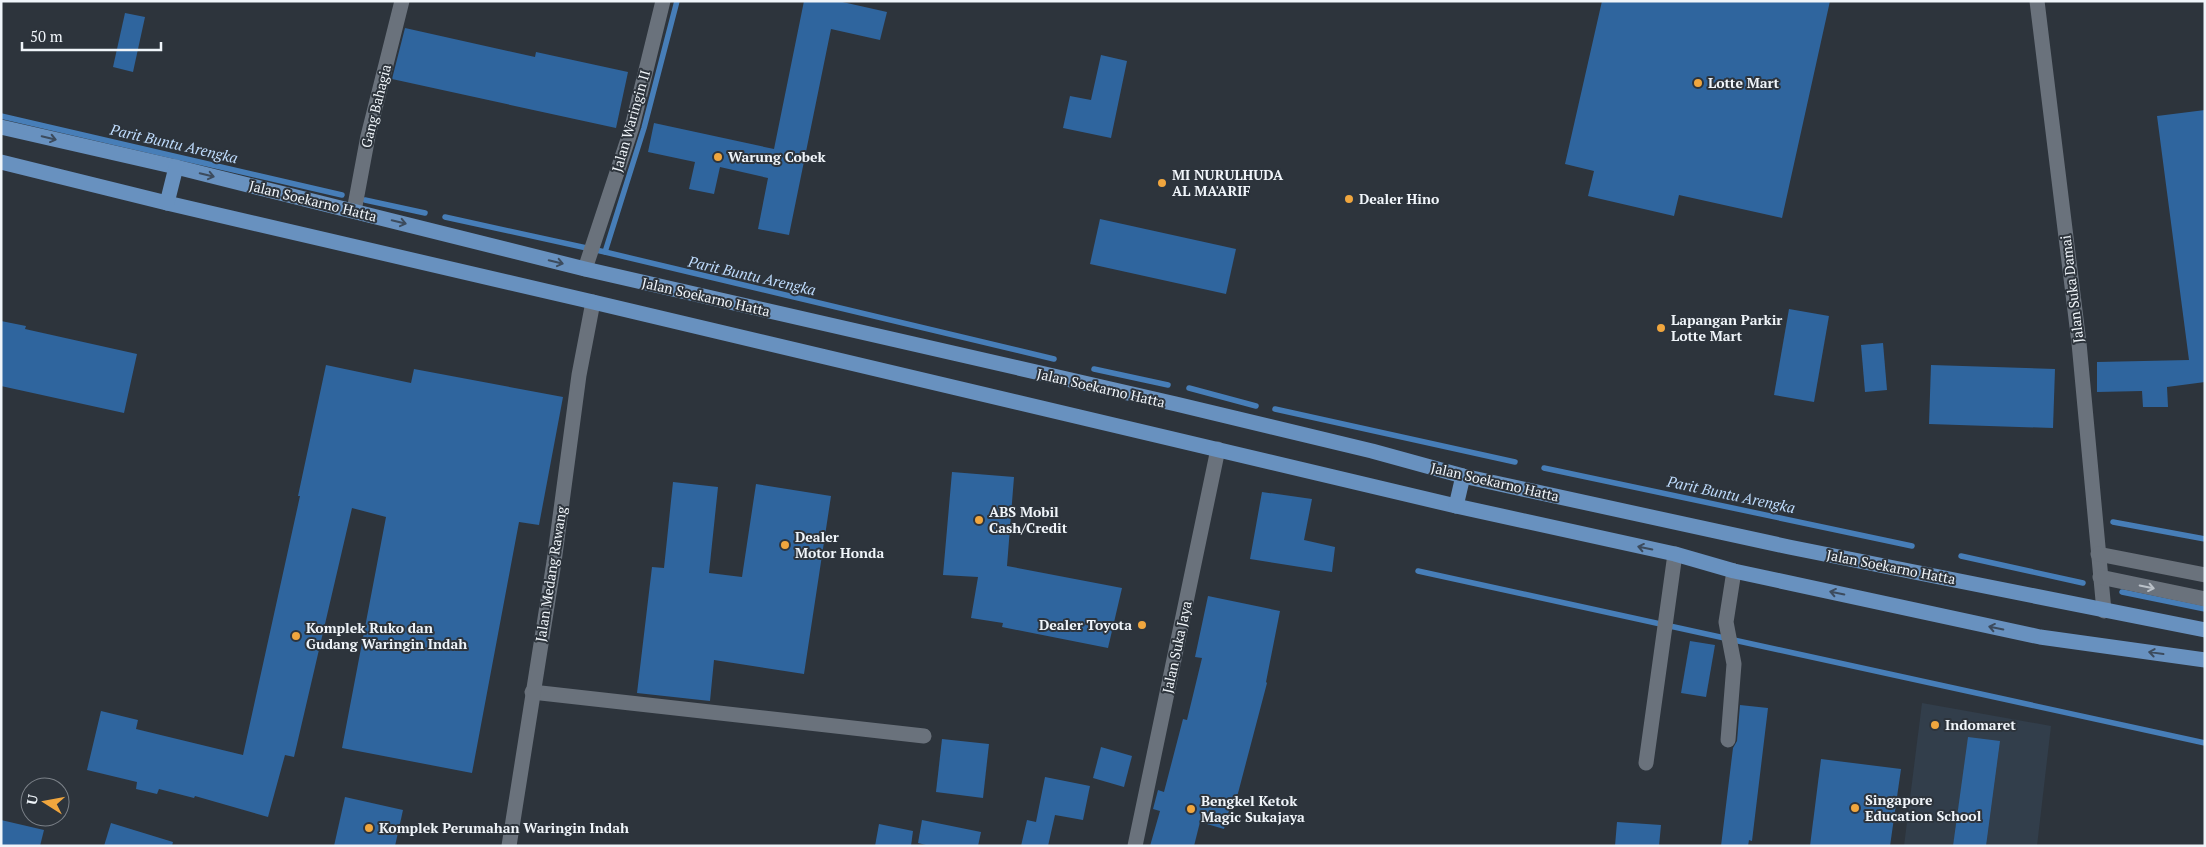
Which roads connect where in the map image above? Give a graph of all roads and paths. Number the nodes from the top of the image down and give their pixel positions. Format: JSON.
{"nodes":[{"id":1,"x":402,"y":1,"type":"edge"},
{"id":2,"x":663,"y":1,"type":"edge"},
{"id":3,"x":2037,"y":1,"type":"edge"},
{"id":4,"x":1,"y":127,"type":"edge"},
{"id":5,"x":1,"y":162,"type":"edge"},
{"id":6,"x":176,"y":167,"type":"junction"},
{"id":7,"x":167,"y":204,"type":"junction"},
{"id":8,"x":354,"y":211,"type":"junction"},
{"id":9,"x":586,"y":266,"type":"junction"},
{"id":10,"x":593,"y":302,"type":"junction"},
{"id":11,"x":1218,"y":449,"type":"junction"},
{"id":12,"x":1463,"y":476,"type":"junction"},
{"id":13,"x":1456,"y":506,"type":"junction"},
{"id":14,"x":1675,"y":554,"type":"junction"},
{"id":15,"x":2098,"y":554,"type":"junction"},
{"id":16,"x":1734,"y":571,"type":"junction"},
{"id":17,"x":2205,"y":575,"type":"edge"},
{"id":18,"x":2100,"y":577,"type":"junction"},
{"id":19,"x":2205,"y":599,"type":"edge"},
{"id":20,"x":2104,"y":611,"type":"junction"},
{"id":21,"x":2205,"y":630,"type":"edge"},
{"id":22,"x":2205,"y":660,"type":"edge"},
{"id":23,"x":532,"y":692,"type":"junction"},
{"id":24,"x":924,"y":736,"type":"dead end"},
{"id":25,"x":1728,"y":740,"type":"dead end"},
{"id":26,"x":1646,"y":763,"type":"dead end"},
{"id":27,"x":509,"y":846,"type":"edge"},
{"id":28,"x":1135,"y":846,"type":"edge"}],
"edges":[{"from":1,"to":8,"type":"street","name":"Gang Bahagia"},
{"from":2,"to":9,"type":"street","name":"Jalan Waringin II"},
{"from":3,"to":15,"type":"street","name":"Jalan Suka Damai"},
{"from":4,"to":6,"type":"main road","name":"Jalan Soekarno Hatta","one_way":true},
{"from":5,"to":7,"type":"main road"},
{"from":6,"to":7,"type":"main road"},
{"from":6,"to":8,"type":"main road","name":"Jalan Soekarno Hatta","one_way":true},
{"from":7,"to":10,"type":"main road"},
{"from":8,"to":9,"type":"main road","name":"Jalan Soekarno Hatta","one_way":true},
{"from":9,"to":12,"type":"main road","name":"Jalan Soekarno Hatta"},
{"from":10,"to":11,"type":"main road"},
{"from":10,"to":23,"type":"street","name":"Jalan Medang Rawang"},
{"from":11,"to":13,"type":"main road"},
{"from":11,"to":28,"type":"street","name":"Jalan Suka Jaya"},
{"from":12,"to":13,"type":"main road"},
{"from":12,"to":20,"type":"main road","name":"Jalan Soekarno Hatta"},
{"from":14,"to":13,"type":"main road","one_way":true},
{"from":14,"to":16,"type":"main road"},
{"from":14,"to":26,"type":"street"},
{"from":15,"to":17,"type":"street"},
{"from":15,"to":18,"type":"street","name":"Jalan Suka Damai"},
{"from":22,"to":16,"type":"main road","one_way":true},
{"from":16,"to":25,"type":"street"},
{"from":18,"to":19,"type":"street","one_way":true},
{"from":18,"to":20,"type":"street","name":"Jalan Suka Damai"},
{"from":20,"to":21,"type":"main road","name":"Jalan Soekarno Hatta"},
{"from":23,"to":24,"type":"street"},
{"from":23,"to":27,"type":"street","name":"Jalan Medang Rawang"}]}
